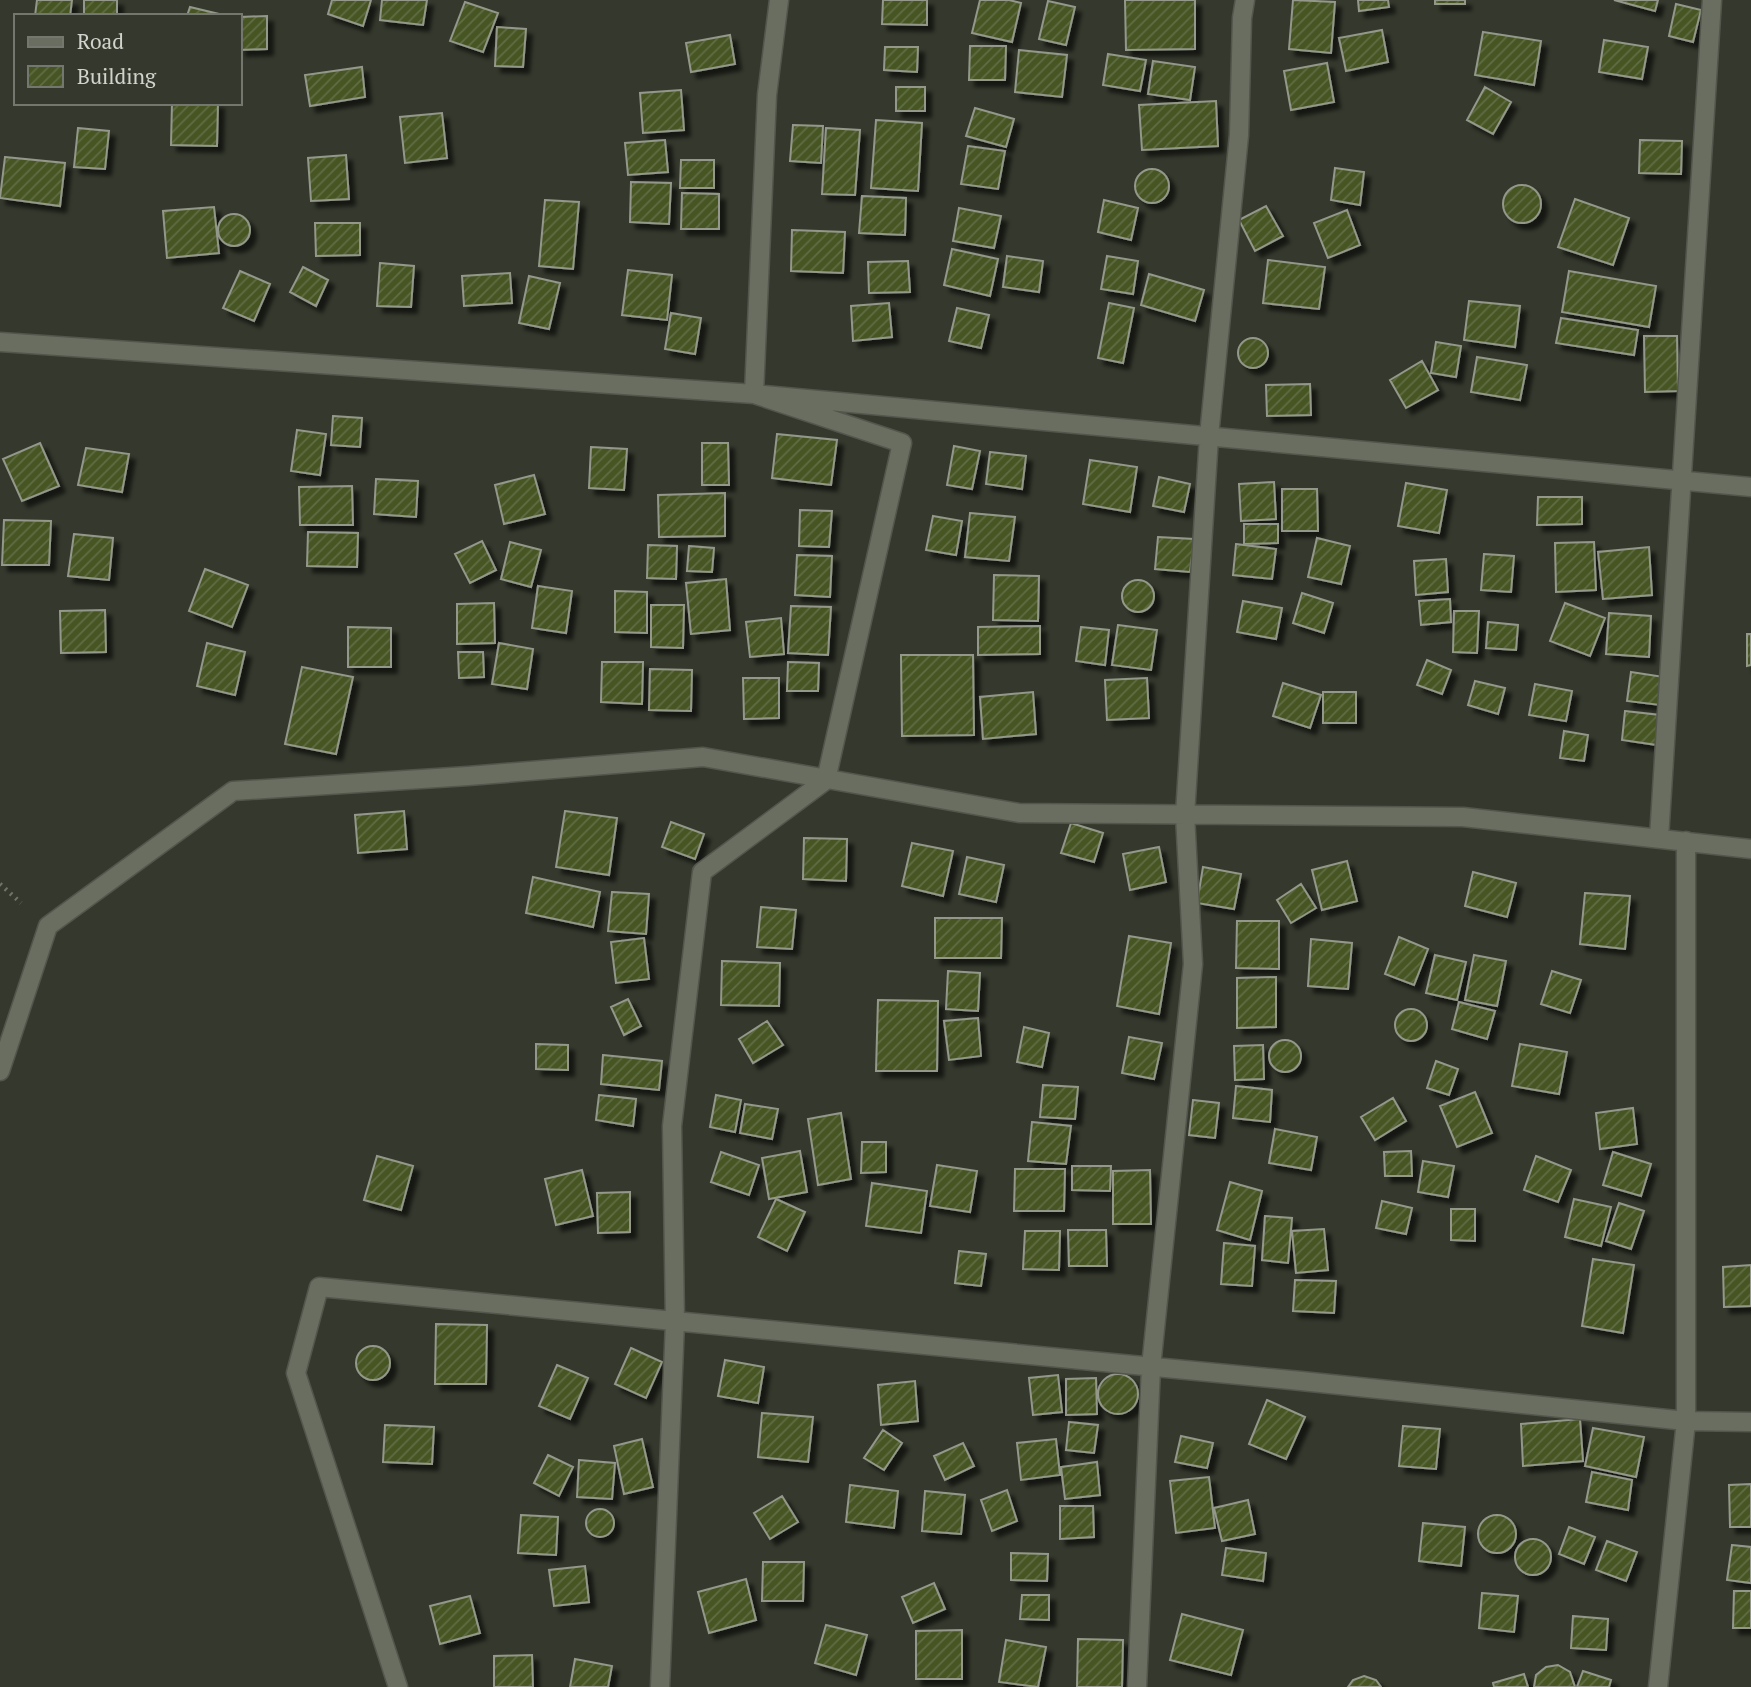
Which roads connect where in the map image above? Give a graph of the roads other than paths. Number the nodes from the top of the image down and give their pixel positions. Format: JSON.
{"nodes":[{"id":1,"x":779,"y":0,"type":"edge"},
{"id":2,"x":1245,"y":0,"type":"edge"},
{"id":3,"x":1712,"y":0,"type":"edge"},
{"id":4,"x":0,"y":342,"type":"edge"},
{"id":5,"x":754,"y":394,"type":"junction"},
{"id":6,"x":1209,"y":436,"type":"junction"},
{"id":7,"x":1680,"y":480,"type":"junction"},
{"id":8,"x":1751,"y":487,"type":"edge"},
{"id":9,"x":826,"y":780,"type":"junction"},
{"id":10,"x":1185,"y":815,"type":"junction"},
{"id":11,"x":1659,"y":838,"type":"junction"},
{"id":12,"x":1686,"y":841,"type":"junction"},
{"id":13,"x":1751,"y":849,"type":"edge"},
{"id":14,"x":0,"y":1071,"type":"edge"},
{"id":15,"x":675,"y":1322,"type":"junction"},
{"id":16,"x":1151,"y":1367,"type":"junction"},
{"id":17,"x":1686,"y":1421,"type":"junction"},
{"id":18,"x":1751,"y":1422,"type":"edge"},
{"id":19,"x":398,"y":1687,"type":"edge"},
{"id":20,"x":660,"y":1687,"type":"edge"},
{"id":21,"x":1136,"y":1687,"type":"edge"},
{"id":22,"x":1658,"y":1687,"type":"edge"}],
"edges":[{"from":1,"to":5,"type":"street"},
{"from":2,"to":6,"type":"street"},
{"from":3,"to":7,"type":"street"},
{"from":4,"to":5,"type":"street"},
{"from":5,"to":6,"type":"street"},
{"from":5,"to":9,"type":"street"},
{"from":6,"to":7,"type":"street"},
{"from":6,"to":10,"type":"street"},
{"from":7,"to":8,"type":"street"},
{"from":7,"to":11,"type":"street"},
{"from":9,"to":10,"type":"street"},
{"from":9,"to":14,"type":"street"},
{"from":9,"to":15,"type":"street"},
{"from":10,"to":11,"type":"street"},
{"from":10,"to":16,"type":"street"},
{"from":11,"to":12,"type":"street"},
{"from":12,"to":13,"type":"street"},
{"from":12,"to":17,"type":"street"},
{"from":15,"to":16,"type":"street"},
{"from":15,"to":19,"type":"street"},
{"from":15,"to":20,"type":"street"},
{"from":16,"to":17,"type":"street"},
{"from":16,"to":21,"type":"street"},
{"from":17,"to":18,"type":"street"},
{"from":17,"to":22,"type":"street"}]}
